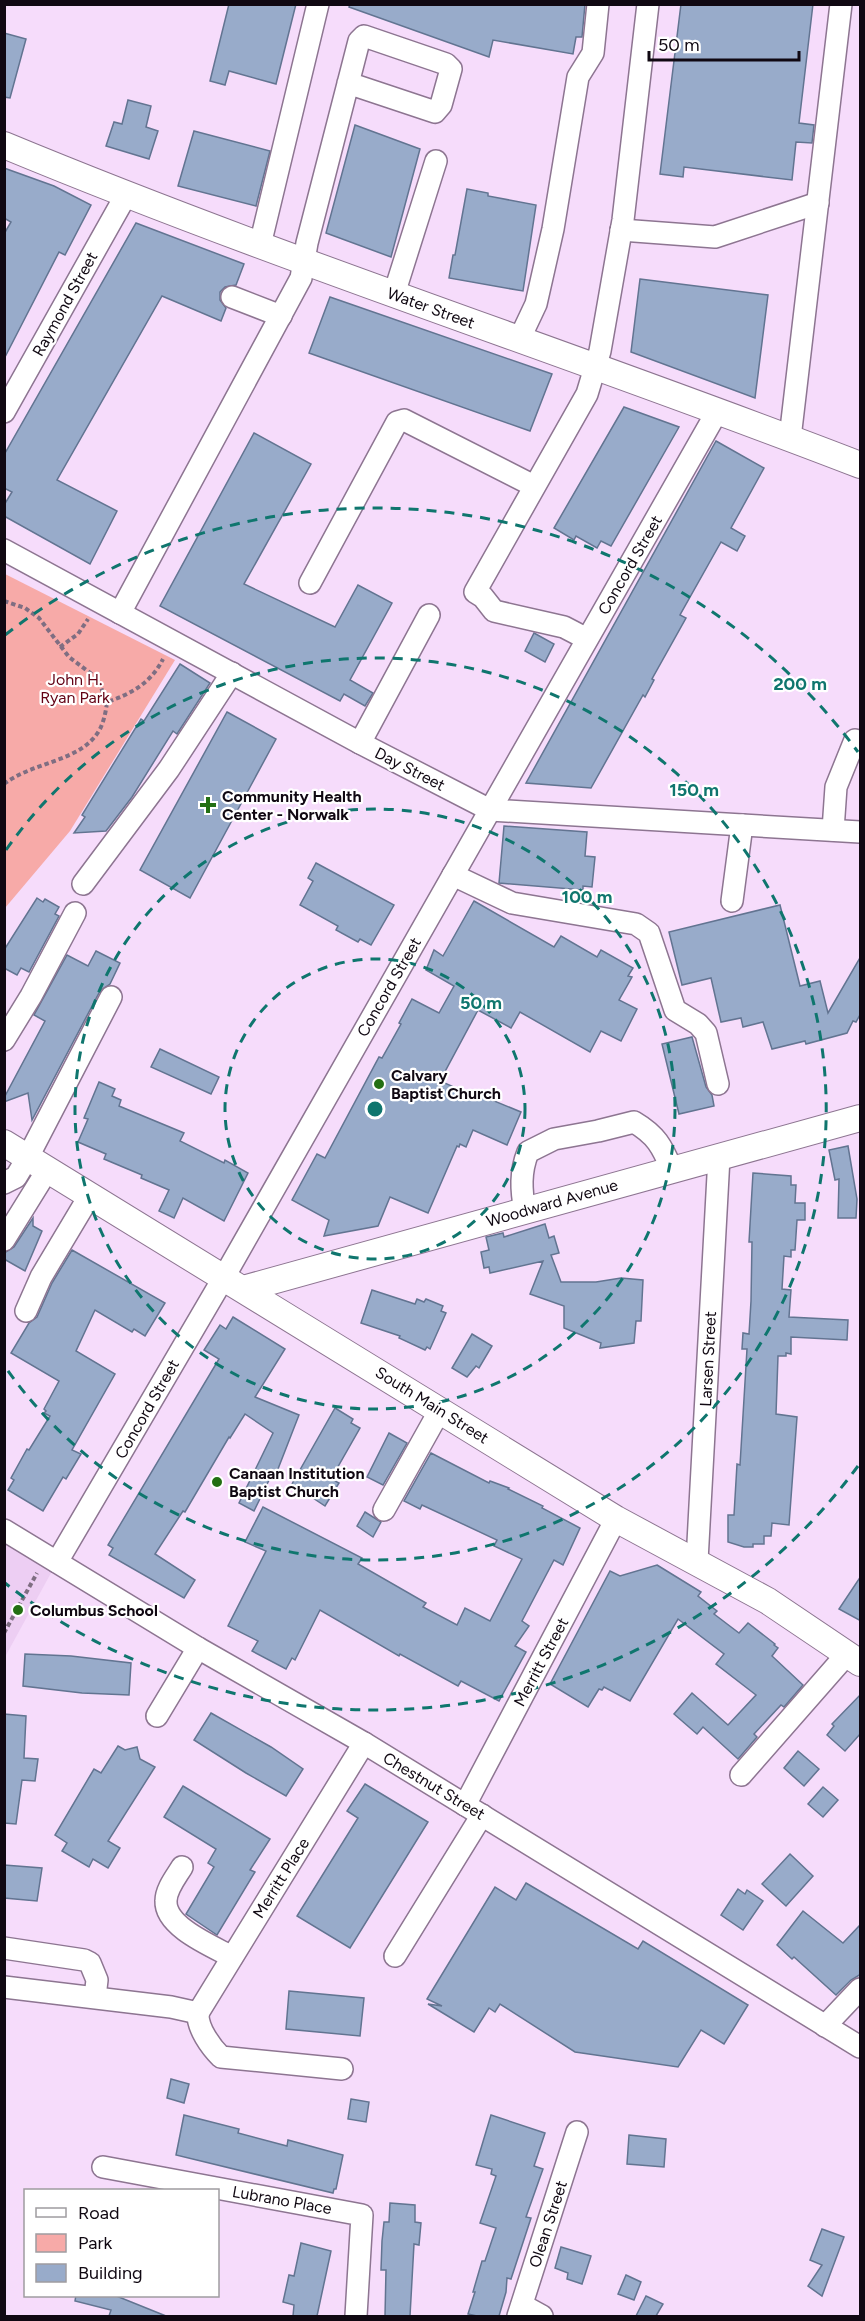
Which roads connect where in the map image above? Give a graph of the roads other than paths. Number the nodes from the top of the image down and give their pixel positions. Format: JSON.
{"nodes":[{"id":1,"x":318,"y":4,"type":"edge"},
{"id":2,"x":598,"y":4,"type":"edge"},
{"id":3,"x":648,"y":4,"type":"edge"},
{"id":4,"x":841,"y":4,"type":"edge"},
{"id":5,"x":348,"y":83,"type":"junction"},
{"id":6,"x":4,"y":145,"type":"edge"},
{"id":7,"x":436,"y":161,"type":"dead end"},
{"id":8,"x":126,"y":195,"type":"junction"},
{"id":9,"x":818,"y":202,"type":"junction"},
{"id":10,"x":621,"y":231,"type":"junction"},
{"id":11,"x":260,"y":245,"type":"junction"},
{"id":12,"x":304,"y":261,"type":"junction"},
{"id":13,"x":394,"y":294,"type":"junction"},
{"id":14,"x":232,"y":297,"type":"dead end"},
{"id":15,"x":281,"y":316,"type":"junction"},
{"id":16,"x":519,"y":340,"type":"junction"},
{"id":17,"x":596,"y":368,"type":"junction"},
{"id":18,"x":718,"y":410,"type":"junction"},
{"id":19,"x":4,"y":412,"type":"edge"},
{"id":20,"x":790,"y":438,"type":"junction"},
{"id":21,"x":861,"y":465,"type":"edge"},
{"id":22,"x":534,"y":486,"type":"junction"},
{"id":23,"x":4,"y":550,"type":"edge"},
{"id":24,"x":310,"y":583,"type":"dead end"},
{"id":25,"x":120,"y":614,"type":"junction"},
{"id":26,"x":429,"y":615,"type":"dead end"},
{"id":27,"x":588,"y":639,"type":"junction"},
{"id":28,"x":232,"y":673,"type":"junction"},
{"id":29,"x":855,"y":740,"type":"dead end"},
{"id":30,"x":360,"y":742,"type":"junction"},
{"id":31,"x":490,"y":810,"type":"junction"},
{"id":32,"x":742,"y":825,"type":"junction"},
{"id":33,"x":833,"y":830,"type":"junction"},
{"id":34,"x":861,"y":832,"type":"edge"},
{"id":35,"x":453,"y":875,"type":"junction"},
{"id":36,"x":83,"y":885,"type":"dead end"},
{"id":37,"x":732,"y":901,"type":"dead end"},
{"id":38,"x":75,"y":913,"type":"dead end"},
{"id":39,"x":111,"y":998,"type":"dead end"},
{"id":40,"x":4,"y":1040,"type":"edge"},
{"id":41,"x":718,"y":1084,"type":"dead end"},
{"id":42,"x":861,"y":1118,"type":"edge"},
{"id":43,"x":4,"y":1143,"type":"edge"},
{"id":44,"x":719,"y":1156,"type":"junction"},
{"id":45,"x":38,"y":1163,"type":"junction"},
{"id":46,"x":672,"y":1170,"type":"junction"},
{"id":47,"x":4,"y":1183,"type":"edge"},
{"id":48,"x":90,"y":1195,"type":"junction"},
{"id":49,"x":525,"y":1211,"type":"junction"},
{"id":50,"x":4,"y":1240,"type":"edge"},
{"id":51,"x":234,"y":1283,"type":"junction"},
{"id":52,"x":26,"y":1311,"type":"dead end"},
{"id":53,"x":440,"y":1410,"type":"junction"},
{"id":54,"x":384,"y":1510,"type":"dead end"},
{"id":55,"x":616,"y":1519,"type":"junction"},
{"id":56,"x":4,"y":1530,"type":"edge"},
{"id":57,"x":52,"y":1559,"type":"junction"},
{"id":58,"x":697,"y":1561,"type":"junction"},
{"id":59,"x":198,"y":1648,"type":"junction"},
{"id":60,"x":854,"y":1659,"type":"edge"},
{"id":61,"x":157,"y":1716,"type":"dead end"},
{"id":62,"x":364,"y":1743,"type":"junction"},
{"id":63,"x":741,"y":1775,"type":"dead end"},
{"id":64,"x":474,"y":1810,"type":"junction"},
{"id":65,"x":182,"y":1867,"type":"dead end"},
{"id":66,"x":4,"y":1948,"type":"edge"},
{"id":67,"x":395,"y":1956,"type":"dead end"},
{"id":68,"x":232,"y":1957,"type":"junction"},
{"id":69,"x":4,"y":1987,"type":"edge"},
{"id":70,"x":861,"y":1989,"type":"edge"},
{"id":71,"x":95,"y":1997,"type":"junction"},
{"id":72,"x":198,"y":2013,"type":"junction"},
{"id":73,"x":825,"y":2026,"type":"junction"},
{"id":74,"x":861,"y":2047,"type":"edge"},
{"id":75,"x":342,"y":2069,"type":"dead end"},
{"id":76,"x":577,"y":2132,"type":"dead end"},
{"id":77,"x":103,"y":2167,"type":"dead end"},
{"id":78,"x":520,"y":2311,"type":"edge"},
{"id":79,"x":356,"y":2316,"type":"edge"},
{"id":80,"x":542,"y":2316,"type":"edge"}],
"edges":[{"from":1,"to":11,"type":"street"},
{"from":2,"to":16,"type":"street"},
{"from":3,"to":10,"type":"street"},
{"from":4,"to":9,"type":"street"},
{"from":5,"to":5,"type":"street"},
{"from":5,"to":12,"type":"street"},
{"from":6,"to":8,"type":"main road","name":"Water Street"},
{"from":7,"to":13,"type":"street"},
{"from":8,"to":11,"type":"main road","name":"Water Street"},
{"from":8,"to":19,"type":"street","name":"Raymond Street"},
{"from":9,"to":10,"type":"street"},
{"from":9,"to":20,"type":"street"},
{"from":10,"to":17,"type":"street"},
{"from":11,"to":12,"type":"main road","name":"Water Street"},
{"from":12,"to":13,"type":"main road","name":"Water Street"},
{"from":12,"to":15,"type":"street"},
{"from":13,"to":16,"type":"main road","name":"Water Street"},
{"from":14,"to":15,"type":"street"},
{"from":15,"to":25,"type":"street"},
{"from":16,"to":17,"type":"main road","name":"Water Street"},
{"from":17,"to":18,"type":"main road","name":"Water Street"},
{"from":17,"to":22,"type":"street"},
{"from":18,"to":20,"type":"main road","name":"Water Street"},
{"from":18,"to":27,"type":"street","name":"Concord Street"},
{"from":20,"to":21,"type":"main road","name":"Water Street"},
{"from":22,"to":24,"type":"street"},
{"from":22,"to":27,"type":"street"},
{"from":23,"to":25,"type":"street","name":"Day Street"},
{"from":25,"to":28,"type":"street","name":"Day Street"},
{"from":26,"to":30,"type":"street"},
{"from":27,"to":31,"type":"street","name":"Concord Street"},
{"from":28,"to":30,"type":"street","name":"Day Street"},
{"from":28,"to":36,"type":"street"},
{"from":29,"to":33,"type":"street"},
{"from":30,"to":31,"type":"street","name":"Day Street"},
{"from":31,"to":32,"type":"street","name":"Day Street"},
{"from":31,"to":35,"type":"street","name":"Concord Street"},
{"from":32,"to":33,"type":"street","name":"Day Street"},
{"from":32,"to":37,"type":"street"},
{"from":33,"to":34,"type":"street","name":"Day Street"},
{"from":35,"to":41,"type":"street"},
{"from":35,"to":51,"type":"street","name":"Concord Street"},
{"from":38,"to":40,"type":"street"},
{"from":39,"to":45,"type":"street"},
{"from":42,"to":44,"type":"main road","name":"Woodward Avenue"},
{"from":43,"to":45,"type":"main road","name":"South Main Street"},
{"from":44,"to":46,"type":"main road","name":"Woodward Avenue"},
{"from":44,"to":58,"type":"street","name":"Larsen Street"},
{"from":45,"to":47,"type":"street"},
{"from":45,"to":48,"type":"main road","name":"South Main Street"},
{"from":45,"to":50,"type":"street"},
{"from":46,"to":49,"type":"main road","name":"Woodward Avenue"},
{"from":46,"to":49,"type":"street"},
{"from":48,"to":51,"type":"main road","name":"South Main Street"},
{"from":48,"to":52,"type":"street"},
{"from":49,"to":51,"type":"main road","name":"Woodward Avenue"},
{"from":51,"to":53,"type":"main road","name":"South Main Street"},
{"from":51,"to":57,"type":"street","name":"Concord Street"},
{"from":53,"to":54,"type":"street"},
{"from":53,"to":55,"type":"main road","name":"South Main Street"},
{"from":55,"to":58,"type":"main road","name":"South Main Street"},
{"from":55,"to":64,"type":"street","name":"Merritt Street"},
{"from":56,"to":57,"type":"street","name":"Chestnut Street"},
{"from":57,"to":59,"type":"street","name":"Chestnut Street"},
{"from":58,"to":60,"type":"main road","name":"South Main Street"},
{"from":59,"to":61,"type":"street"},
{"from":59,"to":62,"type":"street","name":"Chestnut Street"},
{"from":60,"to":63,"type":"street"},
{"from":62,"to":64,"type":"street","name":"Chestnut Street"},
{"from":62,"to":68,"type":"street","name":"Merritt Place"},
{"from":64,"to":67,"type":"street","name":"Merritt Street"},
{"from":64,"to":73,"type":"street","name":"Chestnut Street"},
{"from":65,"to":68,"type":"street"},
{"from":66,"to":71,"type":"street"},
{"from":68,"to":72,"type":"street","name":"Merritt Place"},
{"from":69,"to":71,"type":"street"},
{"from":70,"to":73,"type":"street"},
{"from":71,"to":72,"type":"street"},
{"from":72,"to":75,"type":"street"},
{"from":73,"to":74,"type":"street","name":"Chestnut Street"},
{"from":76,"to":78,"type":"street","name":"Olean Street"},
{"from":77,"to":79,"type":"street","name":"Lubrano Place"},
{"from":78,"to":80,"type":"street"}]}
